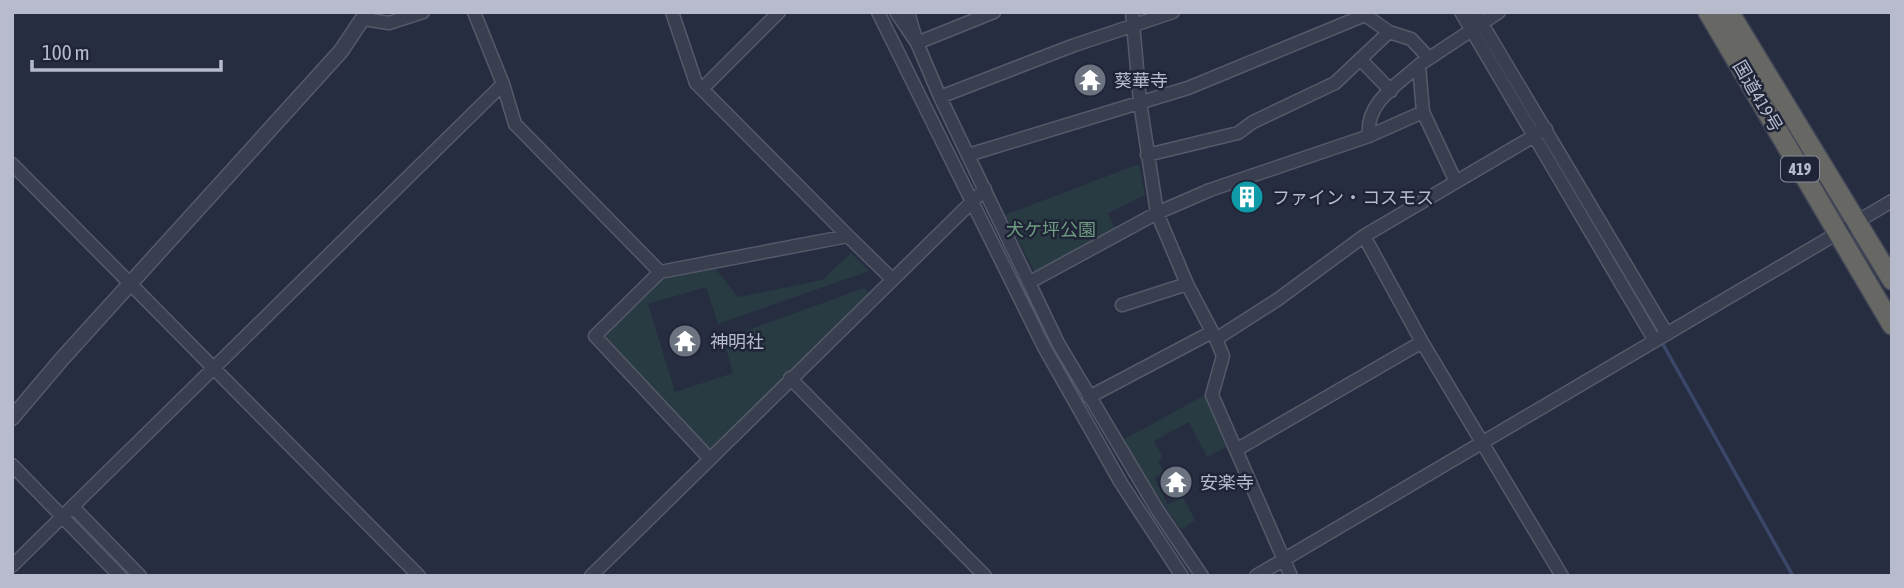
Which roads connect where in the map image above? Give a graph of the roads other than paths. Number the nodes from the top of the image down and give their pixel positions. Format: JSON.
{"nodes":[{"id":1,"x":423,"y":12,"type":"edge"},
{"id":2,"x":474,"y":12,"type":"edge"},
{"id":3,"x":672,"y":12,"type":"edge"},
{"id":4,"x":779,"y":12,"type":"edge"},
{"id":5,"x":878,"y":12,"type":"edge"},
{"id":6,"x":896,"y":12,"type":"edge"},
{"id":7,"x":908,"y":12,"type":"edge"},
{"id":8,"x":994,"y":12,"type":"edge"},
{"id":9,"x":1173,"y":12,"type":"edge"},
{"id":10,"x":1461,"y":12,"type":"edge"},
{"id":11,"x":1499,"y":12,"type":"edge"},
{"id":12,"x":1709,"y":12,"type":"edge"},
{"id":13,"x":1729,"y":12,"type":"edge"},
{"id":14,"x":1363,"y":14,"type":"edge"},
{"id":15,"x":365,"y":15,"type":"edge"},
{"id":16,"x":1132,"y":18,"type":"edge"},
{"id":17,"x":1476,"y":24,"type":"edge"},
{"id":18,"x":1389,"y":32,"type":"junction"},
{"id":19,"x":917,"y":43,"type":"junction"},
{"id":20,"x":1360,"y":59,"type":"junction"},
{"id":21,"x":1424,"y":61,"type":"junction"},
{"id":22,"x":503,"y":84,"type":"junction"},
{"id":23,"x":702,"y":89,"type":"junction"},
{"id":24,"x":1391,"y":91,"type":"junction"},
{"id":25,"x":940,"y":97,"type":"junction"},
{"id":26,"x":1140,"y":102,"type":"junction"},
{"id":27,"x":1423,"y":112,"type":"junction"},
{"id":28,"x":1539,"y":133,"type":"junction"},
{"id":29,"x":1368,"y":136,"type":"junction"},
{"id":30,"x":968,"y":155,"type":"junction"},
{"id":31,"x":1147,"y":155,"type":"junction"},
{"id":32,"x":12,"y":164,"type":"edge"},
{"id":33,"x":1456,"y":182,"type":"junction"},
{"id":34,"x":985,"y":189,"type":"junction"},
{"id":35,"x":1892,"y":201,"type":"edge"},
{"id":36,"x":971,"y":202,"type":"junction"},
{"id":37,"x":1157,"y":213,"type":"junction"},
{"id":38,"x":1855,"y":222,"type":"junction"},
{"id":39,"x":1838,"y":233,"type":"junction"},
{"id":40,"x":848,"y":236,"type":"junction"},
{"id":41,"x":1364,"y":236,"type":"junction"},
{"id":42,"x":660,"y":272,"type":"junction"},
{"id":43,"x":892,"y":279,"type":"junction"},
{"id":44,"x":1892,"y":279,"type":"edge"},
{"id":45,"x":1030,"y":282,"type":"junction"},
{"id":46,"x":131,"y":284,"type":"junction"},
{"id":47,"x":1187,"y":284,"type":"junction"},
{"id":48,"x":1122,"y":305,"type":"dead end"},
{"id":49,"x":1892,"y":325,"type":"edge"},
{"id":50,"x":1214,"y":335,"type":"junction"},
{"id":51,"x":1661,"y":338,"type":"junction"},
{"id":52,"x":1422,"y":341,"type":"junction"},
{"id":53,"x":213,"y":368,"type":"junction"},
{"id":54,"x":790,"y":378,"type":"junction"},
{"id":55,"x":1088,"y":397,"type":"junction"},
{"id":56,"x":12,"y":418,"type":"edge"},
{"id":57,"x":1483,"y":442,"type":"junction"},
{"id":58,"x":1236,"y":450,"type":"junction"},
{"id":59,"x":709,"y":458,"type":"junction"},
{"id":60,"x":12,"y":465,"type":"edge"},
{"id":61,"x":73,"y":507,"type":"junction"},
{"id":62,"x":62,"y":517,"type":"junction"},
{"id":63,"x":1284,"y":559,"type":"junction"},
{"id":64,"x":12,"y":566,"type":"edge"},
{"id":65,"x":120,"y":576,"type":"edge"},
{"id":66,"x":140,"y":576,"type":"edge"},
{"id":67,"x":419,"y":576,"type":"edge"},
{"id":68,"x":591,"y":576,"type":"edge"},
{"id":69,"x":985,"y":576,"type":"edge"},
{"id":70,"x":1182,"y":576,"type":"edge"},
{"id":71,"x":1202,"y":576,"type":"edge"},
{"id":72,"x":1256,"y":576,"type":"edge"},
{"id":73,"x":1291,"y":576,"type":"edge"},
{"id":74,"x":1562,"y":576,"type":"edge"}],
"edges":[{"from":1,"to":15,"type":"street"},
{"from":2,"to":22,"type":"street"},
{"from":3,"to":23,"type":"street"},
{"from":4,"to":23,"type":"street"},
{"from":5,"to":36,"type":"street"},
{"from":6,"to":19,"type":"street"},
{"from":7,"to":19,"type":"street"},
{"from":8,"to":19,"type":"street"},
{"from":9,"to":16,"type":"street"},
{"from":10,"to":17,"type":"street"},
{"from":11,"to":17,"type":"street"},
{"from":12,"to":39,"type":"highway","name":"国道419号","number":"419"},
{"from":13,"to":38,"type":"highway","name":"国道419号","number":"419"},
{"from":14,"to":18,"type":"street"},
{"from":14,"to":26,"type":"street"},
{"from":15,"to":46,"type":"street"},
{"from":16,"to":25,"type":"street"},
{"from":16,"to":26,"type":"street"},
{"from":17,"to":21,"type":"street"},
{"from":17,"to":28,"type":"street"},
{"from":18,"to":20,"type":"street"},
{"from":18,"to":21,"type":"street"},
{"from":19,"to":25,"type":"street"},
{"from":20,"to":24,"type":"street"},
{"from":20,"to":31,"type":"street"},
{"from":21,"to":24,"type":"street"},
{"from":21,"to":27,"type":"street"},
{"from":22,"to":42,"type":"street"},
{"from":22,"to":53,"type":"street"},
{"from":23,"to":40,"type":"street"},
{"from":24,"to":29,"type":"street"},
{"from":25,"to":30,"type":"street"},
{"from":26,"to":30,"type":"street"},
{"from":26,"to":31,"type":"street"},
{"from":27,"to":29,"type":"street"},
{"from":27,"to":33,"type":"street"},
{"from":28,"to":33,"type":"street"},
{"from":28,"to":51,"type":"street"},
{"from":29,"to":37,"type":"street"},
{"from":30,"to":34,"type":"street"},
{"from":31,"to":37,"type":"street"},
{"from":32,"to":46,"type":"street"},
{"from":33,"to":41,"type":"street"},
{"from":34,"to":36,"type":"street"},
{"from":34,"to":45,"type":"street"},
{"from":35,"to":38,"type":"street"},
{"from":36,"to":43,"type":"street"},
{"from":36,"to":70,"type":"street"},
{"from":37,"to":45,"type":"street"},
{"from":37,"to":47,"type":"street"},
{"from":38,"to":39,"type":"street"},
{"from":38,"to":44,"type":"highway","name":"国道419号","number":"419"},
{"from":39,"to":49,"type":"highway","name":"国道419号","number":"419"},
{"from":39,"to":51,"type":"street"},
{"from":40,"to":42,"type":"street"},
{"from":40,"to":43,"type":"street"},
{"from":41,"to":50,"type":"street"},
{"from":41,"to":52,"type":"street"},
{"from":42,"to":59,"type":"street"},
{"from":43,"to":54,"type":"street"},
{"from":45,"to":55,"type":"street"},
{"from":46,"to":53,"type":"street"},
{"from":46,"to":56,"type":"street"},
{"from":47,"to":48,"type":"street"},
{"from":47,"to":50,"type":"street"},
{"from":50,"to":55,"type":"street"},
{"from":50,"to":58,"type":"street"},
{"from":51,"to":57,"type":"street"},
{"from":52,"to":57,"type":"street"},
{"from":52,"to":58,"type":"street"},
{"from":53,"to":61,"type":"street"},
{"from":53,"to":67,"type":"street"},
{"from":54,"to":59,"type":"street"},
{"from":54,"to":69,"type":"street"},
{"from":55,"to":71,"type":"street"},
{"from":57,"to":63,"type":"street"},
{"from":57,"to":74,"type":"street"},
{"from":58,"to":63,"type":"street"},
{"from":59,"to":68,"type":"street"},
{"from":60,"to":62,"type":"street"},
{"from":61,"to":62,"type":"street"},
{"from":61,"to":66,"type":"street"},
{"from":62,"to":64,"type":"street"},
{"from":62,"to":65,"type":"street"},
{"from":63,"to":72,"type":"street"},
{"from":63,"to":73,"type":"street"}]}
